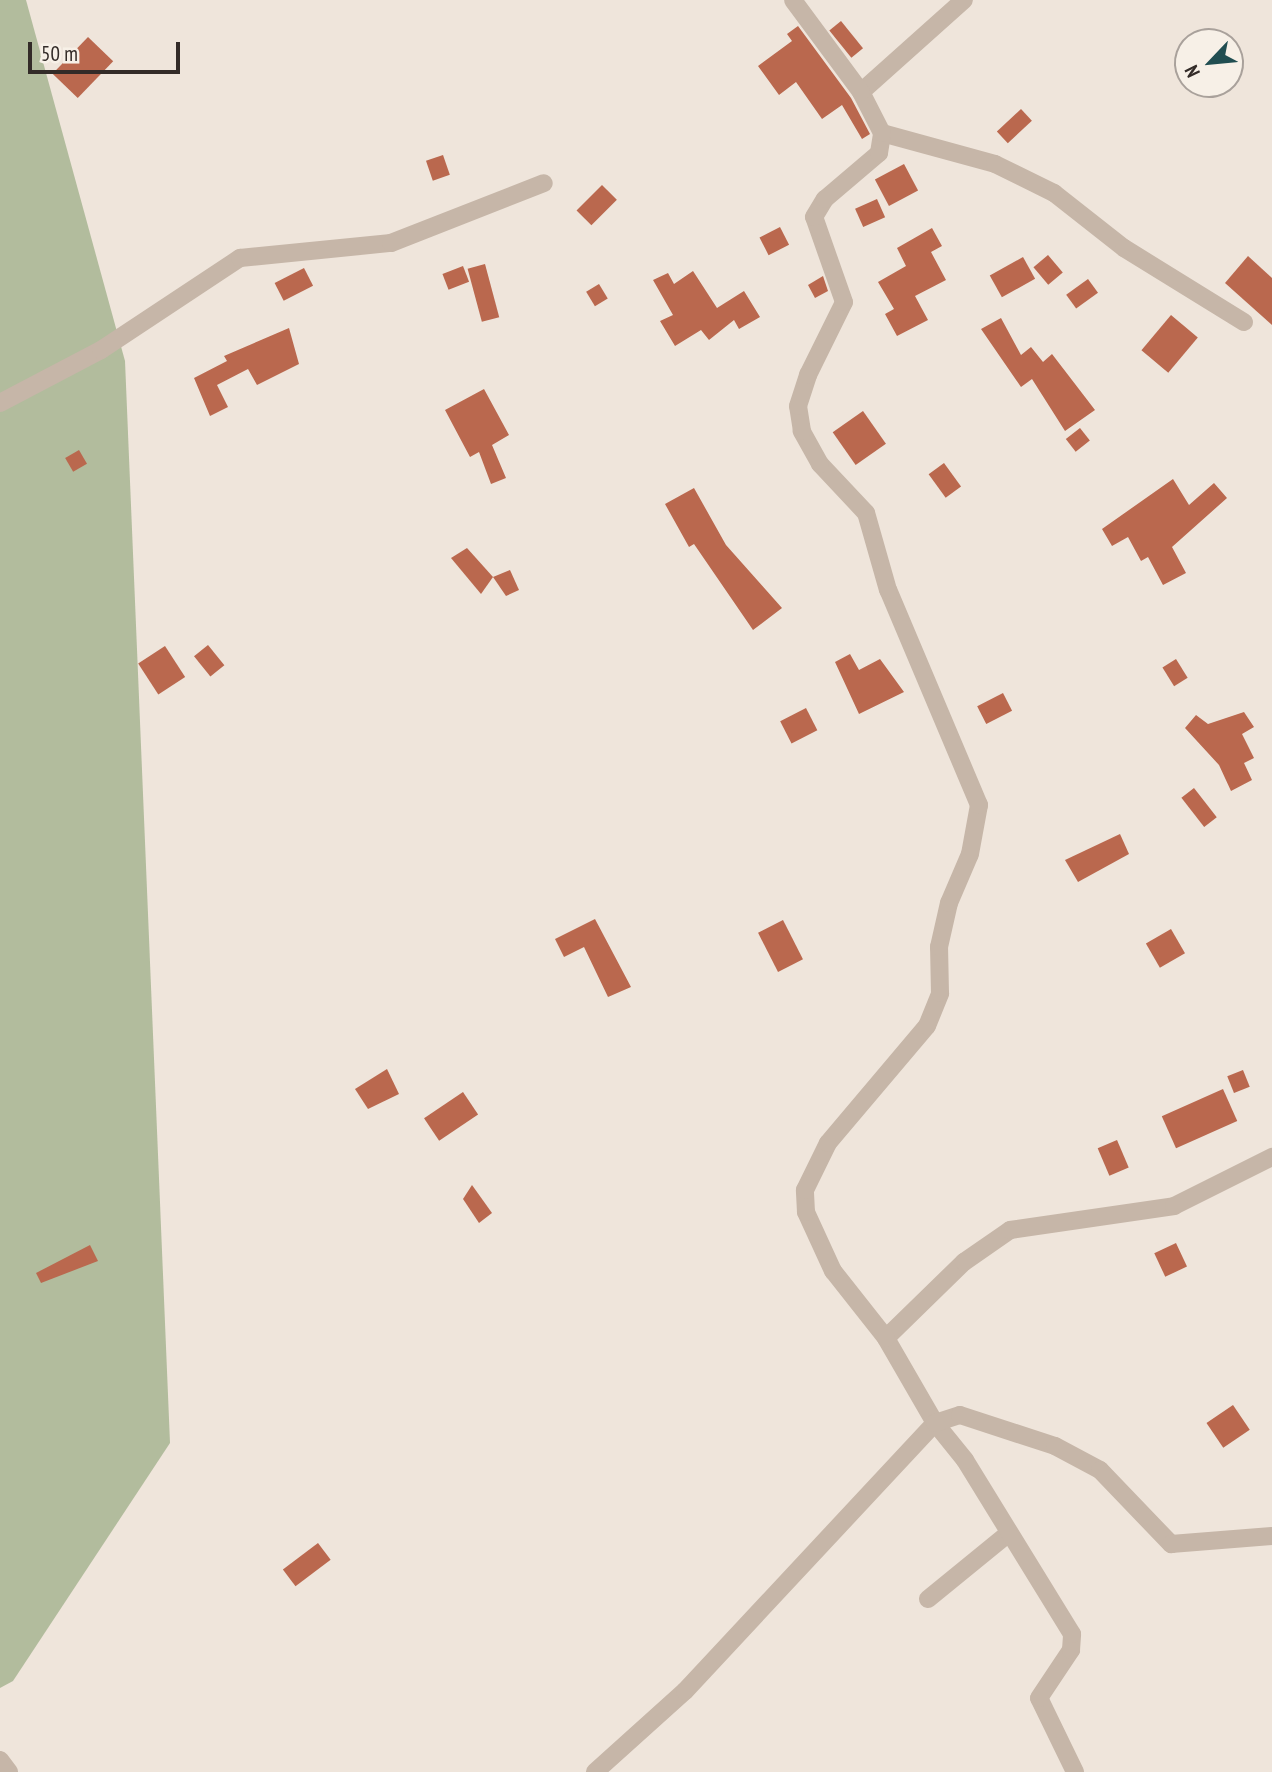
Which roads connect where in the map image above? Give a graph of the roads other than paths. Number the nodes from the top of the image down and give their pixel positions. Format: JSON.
{"nodes":[{"id":1,"x":793,"y":0,"type":"edge"},
{"id":2,"x":964,"y":0,"type":"edge"},
{"id":3,"x":861,"y":92,"type":"junction"},
{"id":4,"x":882,"y":133,"type":"junction"},
{"id":5,"x":544,"y":183,"type":"dead end"},
{"id":6,"x":1244,"y":322,"type":"dead end"},
{"id":7,"x":0,"y":403,"type":"edge"},
{"id":8,"x":1272,"y":1157,"type":"edge"},
{"id":9,"x":886,"y":1338,"type":"junction"},
{"id":10,"x":935,"y":1423,"type":"junction"},
{"id":11,"x":1009,"y":1533,"type":"junction"},
{"id":12,"x":1272,"y":1536,"type":"edge"},
{"id":13,"x":928,"y":1600,"type":"dead end"},
{"id":14,"x":0,"y":1760,"type":"edge"},
{"id":15,"x":9,"y":1772,"type":"edge"},
{"id":16,"x":595,"y":1772,"type":"edge"},
{"id":17,"x":1075,"y":1772,"type":"edge"}],
"edges":[{"from":1,"to":3,"type":"street"},
{"from":2,"to":3,"type":"street"},
{"from":3,"to":4,"type":"street"},
{"from":4,"to":6,"type":"street"},
{"from":4,"to":9,"type":"street"},
{"from":5,"to":7,"type":"street"},
{"from":8,"to":9,"type":"street"},
{"from":9,"to":10,"type":"street"},
{"from":10,"to":11,"type":"street"},
{"from":10,"to":12,"type":"street"},
{"from":10,"to":16,"type":"street"},
{"from":11,"to":13,"type":"street"},
{"from":11,"to":17,"type":"street"},
{"from":14,"to":15,"type":"street"}]}
